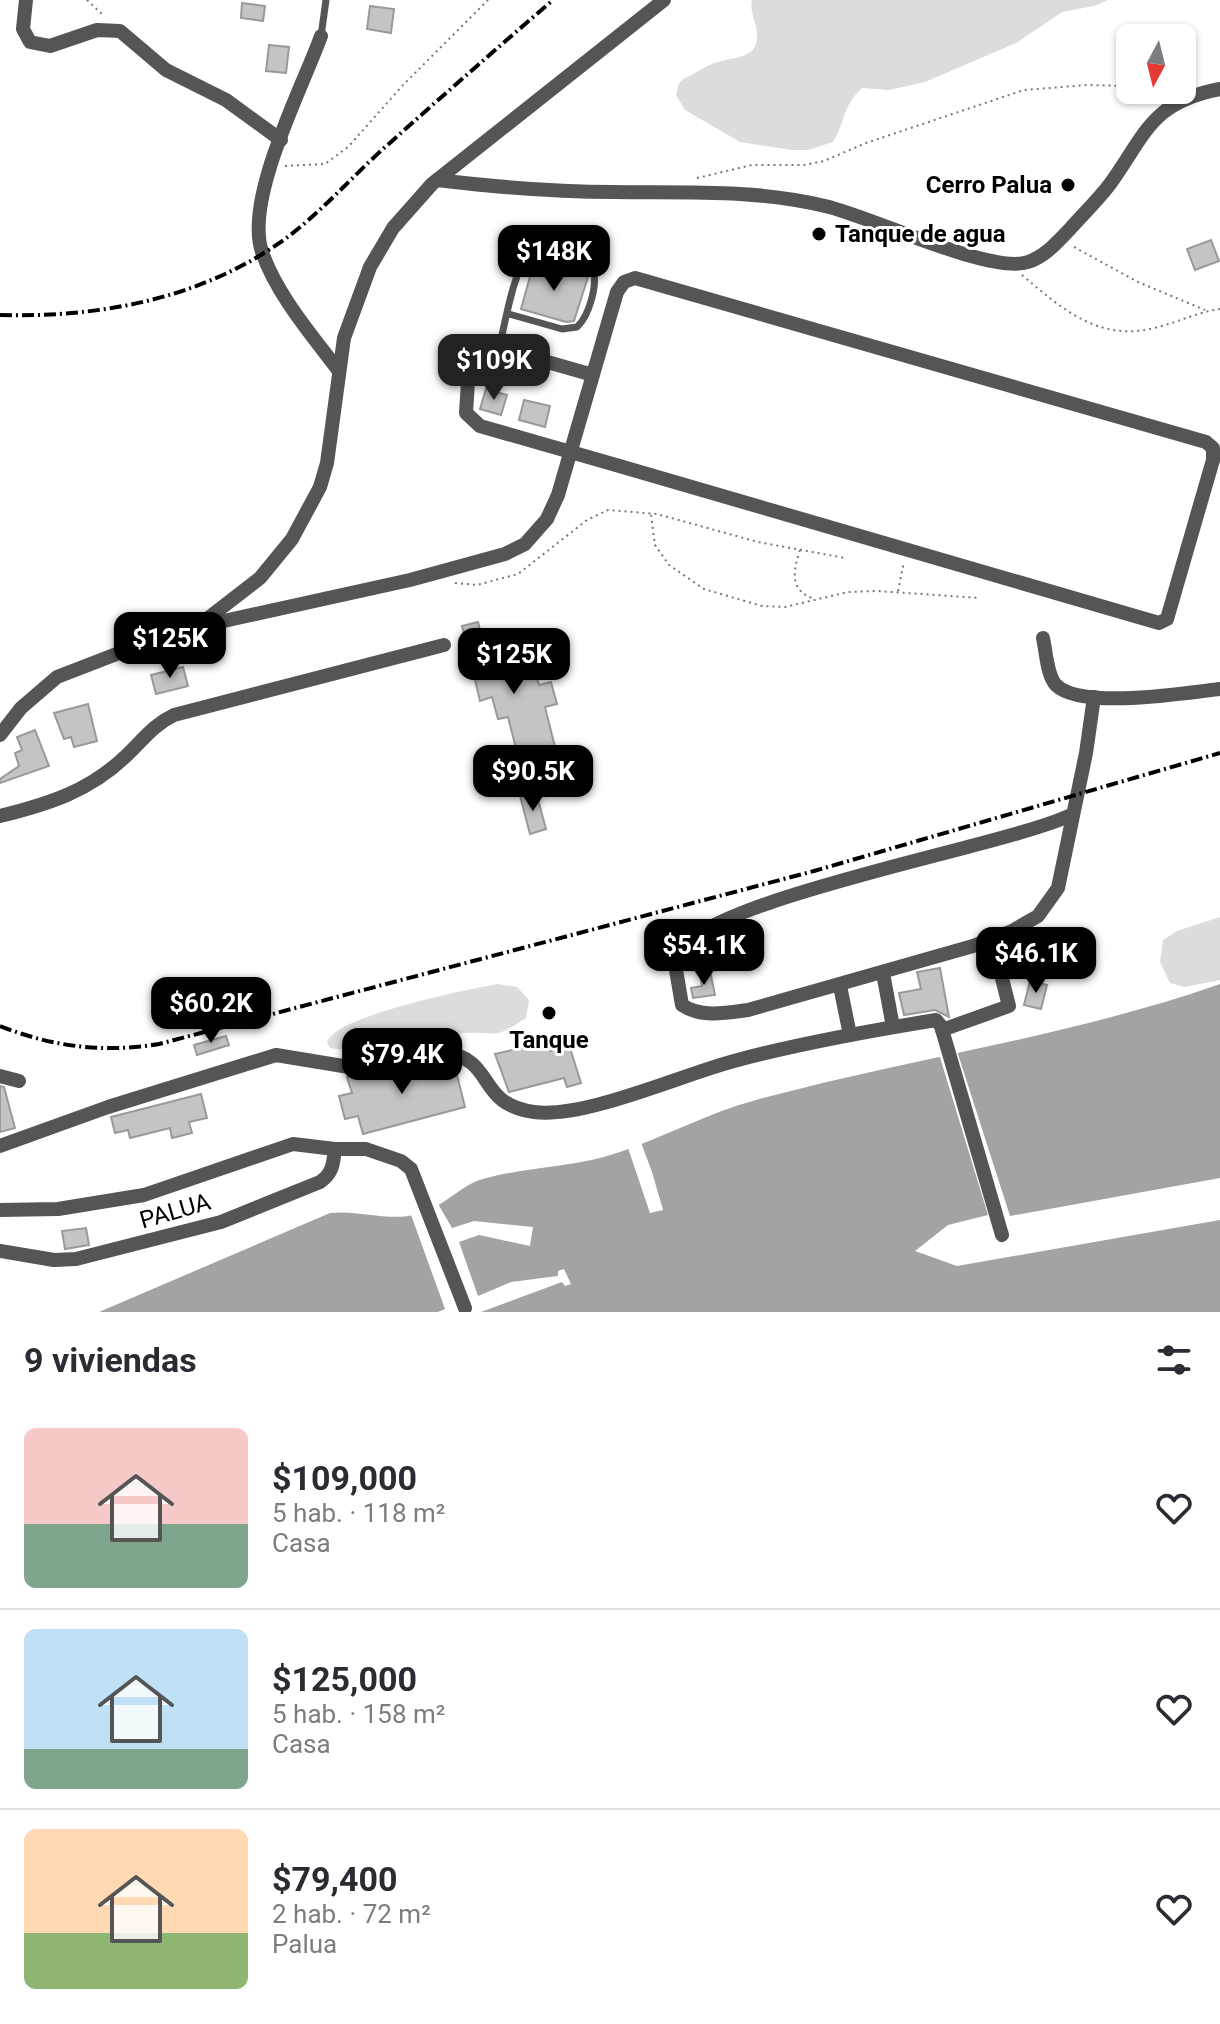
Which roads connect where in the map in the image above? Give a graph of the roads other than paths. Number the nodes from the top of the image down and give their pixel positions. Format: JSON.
{"nodes":[{"id":1,"x":26,"y":0,"type":"edge"},
{"id":2,"x":326,"y":0,"type":"edge"},
{"id":3,"x":664,"y":0,"type":"edge"},
{"id":4,"x":321,"y":36,"type":"joint"},
{"id":5,"x":1220,"y":89,"type":"edge"},
{"id":6,"x":281,"y":140,"type":"junction"},
{"id":7,"x":437,"y":180,"type":"junction"},
{"id":8,"x":509,"y":314,"type":"junction"},
{"id":9,"x":499,"y":347,"type":"junction"},
{"id":10,"x":338,"y":370,"type":"junction"},
{"id":11,"x":593,"y":375,"type":"junction"},
{"id":12,"x":572,"y":452,"type":"junction"},
{"id":13,"x":183,"y":630,"type":"junction"},
{"id":14,"x":1043,"y":638,"type":"dead end"},
{"id":15,"x":444,"y":645,"type":"dead end"},
{"id":16,"x":1220,"y":689,"type":"edge"},
{"id":17,"x":1094,"y":697,"type":"junction"},
{"id":18,"x":0,"y":735,"type":"edge"},
{"id":19,"x":1071,"y":815,"type":"junction"},
{"id":20,"x":0,"y":816,"type":"edge"},
{"id":21,"x":992,"y":939,"type":"junction"},
{"id":22,"x":883,"y":973,"type":"junction"},
{"id":23,"x":840,"y":986,"type":"junction"},
{"id":24,"x":893,"y":1027,"type":"junction"},
{"id":25,"x":942,"y":1030,"type":"junction"},
{"id":26,"x":850,"y":1035,"type":"junction"},
{"id":27,"x":0,"y":1076,"type":"edge"},
{"id":28,"x":19,"y":1081,"type":"dead end"},
{"id":29,"x":0,"y":1146,"type":"edge"},
{"id":30,"x":335,"y":1149,"type":"junction"},
{"id":31,"x":0,"y":1210,"type":"edge"},
{"id":32,"x":1002,"y":1235,"type":"dead end"},
{"id":33,"x":0,"y":1251,"type":"edge"},
{"id":34,"x":465,"y":1308,"type":"dead end"}],
"edges":[{"from":1,"to":6,"type":"street"},
{"from":2,"to":4,"type":"lane"},
{"from":3,"to":7,"type":"street"},
{"from":4,"to":6,"type":"street"},
{"from":5,"to":7,"type":"street"},
{"from":6,"to":10,"type":"street"},
{"from":7,"to":10,"type":"street"},
{"from":8,"to":8,"type":"lane"},
{"from":8,"to":9,"type":"lane"},
{"from":9,"to":11,"type":"street"},
{"from":9,"to":12,"type":"street"},
{"from":10,"to":13,"type":"street"},
{"from":11,"to":12,"type":"street"},
{"from":11,"to":12,"type":"street"},
{"from":12,"to":13,"type":"street"},
{"from":13,"to":18,"type":"street"},
{"from":14,"to":17,"type":"street"},
{"from":15,"to":20,"type":"street"},
{"from":16,"to":17,"type":"street"},
{"from":17,"to":19,"type":"street"},
{"from":19,"to":21,"type":"street"},
{"from":19,"to":23,"type":"street"},
{"from":21,"to":22,"type":"street"},
{"from":21,"to":25,"type":"street"},
{"from":22,"to":23,"type":"street"},
{"from":22,"to":24,"type":"street"},
{"from":23,"to":26,"type":"street"},
{"from":24,"to":25,"type":"street"},
{"from":24,"to":26,"type":"street"},
{"from":25,"to":32,"type":"street"},
{"from":26,"to":29,"type":"street"},
{"from":27,"to":28,"type":"street"},
{"from":30,"to":31,"type":"street"},
{"from":30,"to":33,"type":"street","name":"PALUA"},
{"from":30,"to":34,"type":"street"}]}
